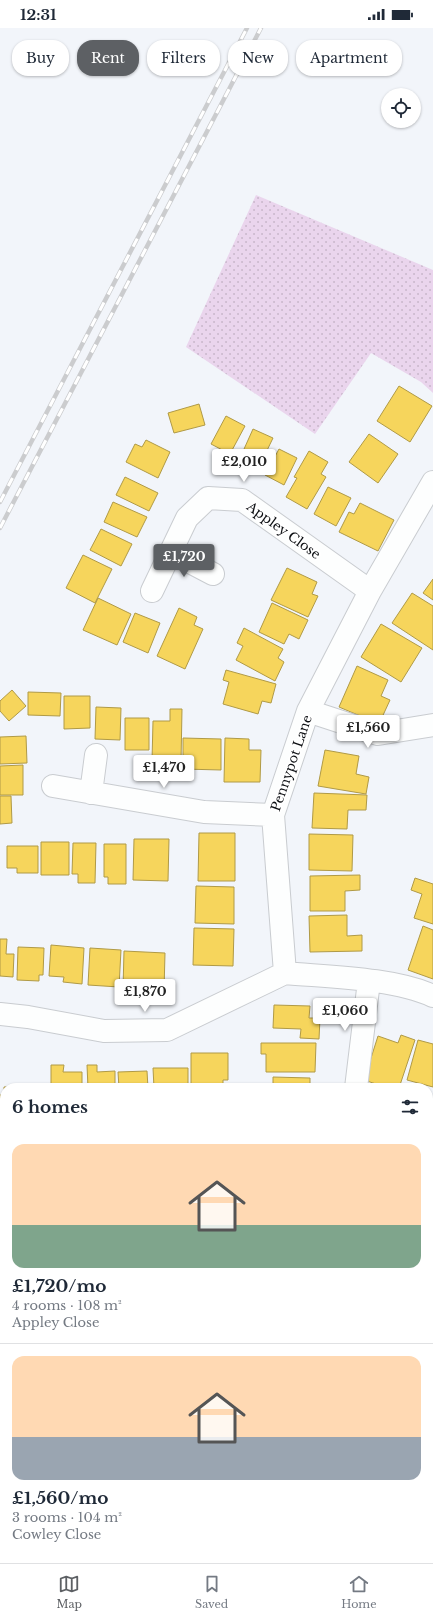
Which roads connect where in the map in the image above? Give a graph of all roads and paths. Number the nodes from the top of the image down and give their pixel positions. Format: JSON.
{"nodes":[{"id":1,"x":433,"y":482,"type":"edge"},
{"id":2,"x":171,"y":552,"type":"junction"},
{"id":3,"x":213,"y":574,"type":"dead end"},
{"id":4,"x":152,"y":591,"type":"dead end"},
{"id":5,"x":370,"y":591,"type":"junction"},
{"id":6,"x":308,"y":711,"type":"junction"},
{"id":7,"x":433,"y":725,"type":"edge"},
{"id":8,"x":96,"y":755,"type":"dead end"},
{"id":9,"x":53,"y":786,"type":"dead end"},
{"id":10,"x":91,"y":793,"type":"junction"},
{"id":11,"x":273,"y":815,"type":"junction"},
{"id":12,"x":285,"y":973,"type":"junction"},
{"id":13,"x":369,"y":981,"type":"junction"},
{"id":14,"x":433,"y":996,"type":"edge"},
{"id":15,"x":0,"y":1014,"type":"edge"},
{"id":16,"x":357,"y":1083,"type":"edge"}],
"edges":[{"from":1,"to":5,"type":"street","name":"Pennypot Lane"},
{"from":2,"to":3,"type":"street"},
{"from":2,"to":4,"type":"street","name":"Appley Close"},
{"from":2,"to":5,"type":"street","name":"Appley Close"},
{"from":5,"to":6,"type":"street","name":"Pennypot Lane"},
{"from":6,"to":7,"type":"street"},
{"from":6,"to":11,"type":"street","name":"Pennypot Lane"},
{"from":8,"to":10,"type":"street"},
{"from":9,"to":10,"type":"street"},
{"from":10,"to":11,"type":"street"},
{"from":11,"to":12,"type":"street","name":"Pennypot Lane"},
{"from":12,"to":13,"type":"street"},
{"from":12,"to":15,"type":"street"},
{"from":13,"to":14,"type":"street"},
{"from":13,"to":16,"type":"street"}]}
